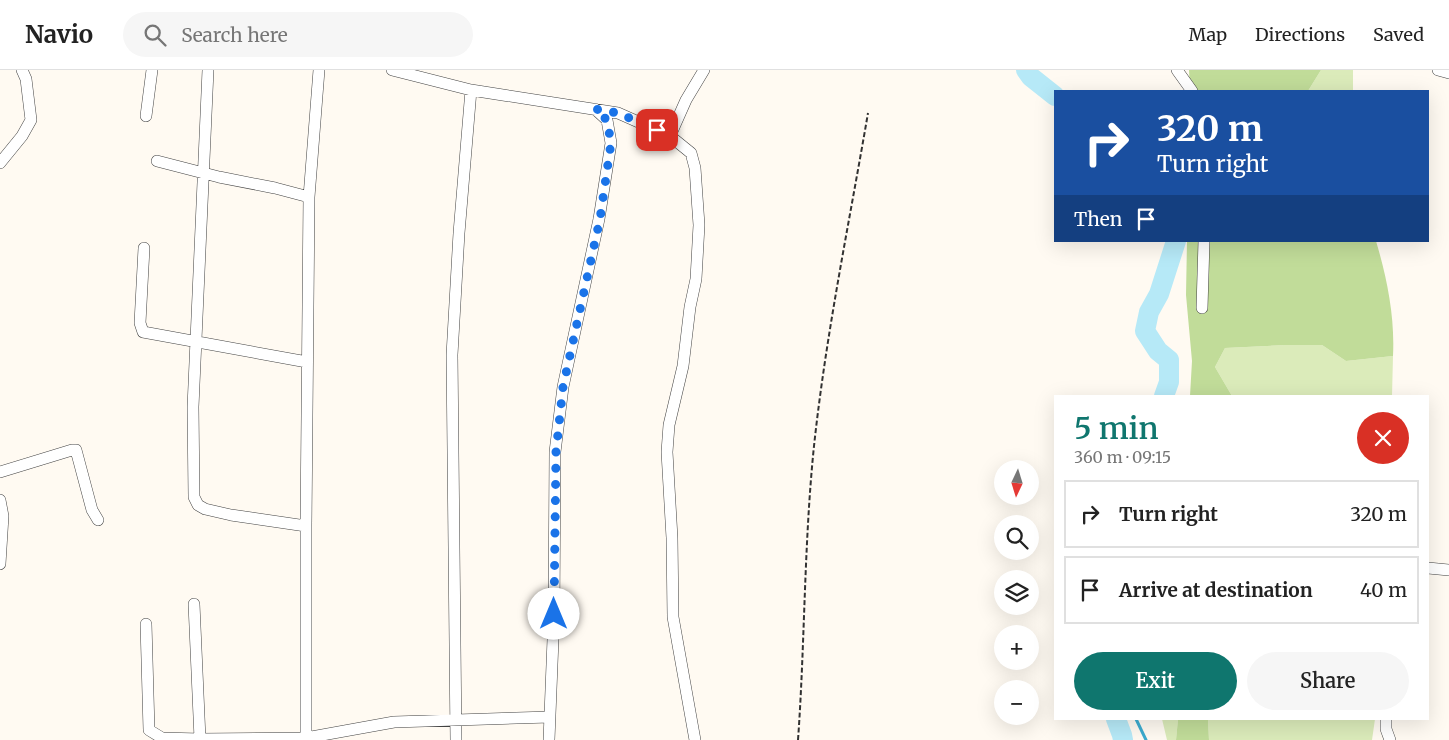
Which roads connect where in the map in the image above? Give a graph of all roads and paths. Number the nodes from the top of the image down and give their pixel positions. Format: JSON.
{"nodes":[{"id":1,"x":22,"y":70,"type":"edge"},
{"id":2,"x":152,"y":70,"type":"edge"},
{"id":3,"x":208,"y":70,"type":"edge"},
{"id":4,"x":319,"y":70,"type":"edge"},
{"id":5,"x":392,"y":70,"type":"edge"},
{"id":6,"x":704,"y":70,"type":"edge"},
{"id":7,"x":1177,"y":70,"type":"edge"},
{"id":8,"x":1438,"y":70,"type":"edge"},
{"id":9,"x":1449,"y":73,"type":"edge"},
{"id":10,"x":471,"y":90,"type":"junction"},
{"id":11,"x":1191,"y":90,"type":"edge"},
{"id":12,"x":595,"y":109,"type":"junction"},
{"id":13,"x":868,"y":113,"type":"dead end"},
{"id":14,"x":146,"y":116,"type":"dead end"},
{"id":15,"x":670,"y":136,"type":"junction"},
{"id":16,"x":157,"y":161,"type":"dead end"},
{"id":17,"x":0,"y":163,"type":"edge"},
{"id":18,"x":204,"y":173,"type":"junction"},
{"id":19,"x":309,"y":197,"type":"junction"},
{"id":20,"x":1204,"y":242,"type":"edge"},
{"id":21,"x":144,"y":248,"type":"dead end"},
{"id":22,"x":1202,"y":308,"type":"dead end"},
{"id":23,"x":196,"y":342,"type":"junction"},
{"id":24,"x":307,"y":362,"type":"junction"},
{"id":25,"x":0,"y":472,"type":"edge"},
{"id":26,"x":0,"y":500,"type":"edge"},
{"id":27,"x":98,"y":520,"type":"dead end"},
{"id":28,"x":306,"y":526,"type":"junction"},
{"id":29,"x":0,"y":564,"type":"edge"},
{"id":30,"x":1429,"y":568,"type":"edge"},
{"id":31,"x":1449,"y":570,"type":"edge"},
{"id":32,"x":194,"y":604,"type":"dead end"},
{"id":33,"x":146,"y":624,"type":"dead end"},
{"id":34,"x":550,"y":717,"type":"junction"},
{"id":35,"x":1386,"y":720,"type":"edge"},
{"id":36,"x":456,"y":721,"type":"junction"},
{"id":37,"x":200,"y":739,"type":"junction"},
{"id":38,"x":306,"y":739,"type":"edge"},
{"id":39,"x":456,"y":740,"type":"edge"},
{"id":40,"x":549,"y":740,"type":"edge"},
{"id":41,"x":695,"y":740,"type":"edge"},
{"id":42,"x":798,"y":740,"type":"edge"},
{"id":43,"x":1390,"y":740,"type":"edge"}],
"edges":[{"from":1,"to":17,"type":"street"},
{"from":2,"to":14,"type":"street"},
{"from":3,"to":18,"type":"street"},
{"from":4,"to":19,"type":"street"},
{"from":5,"to":10,"type":"street"},
{"from":6,"to":15,"type":"street"},
{"from":7,"to":11,"type":"street"},
{"from":8,"to":9,"type":"street"},
{"from":10,"to":12,"type":"street"},
{"from":10,"to":36,"type":"street"},
{"from":12,"to":15,"type":"street"},
{"from":12,"to":34,"type":"street"},
{"from":13,"to":42,"type":"path"},
{"from":15,"to":41,"type":"street"},
{"from":16,"to":18,"type":"street"},
{"from":18,"to":19,"type":"street"},
{"from":18,"to":23,"type":"street"},
{"from":19,"to":24,"type":"street"},
{"from":20,"to":22,"type":"street"},
{"from":21,"to":23,"type":"street"},
{"from":23,"to":24,"type":"street"},
{"from":23,"to":28,"type":"street"},
{"from":24,"to":28,"type":"street"},
{"from":25,"to":27,"type":"street"},
{"from":26,"to":29,"type":"street"},
{"from":28,"to":38,"type":"street"},
{"from":30,"to":31,"type":"street"},
{"from":32,"to":37,"type":"street"},
{"from":33,"to":37,"type":"street"},
{"from":34,"to":36,"type":"street"},
{"from":34,"to":40,"type":"street"},
{"from":35,"to":43,"type":"street"},
{"from":36,"to":38,"type":"street"},
{"from":36,"to":39,"type":"street"},
{"from":37,"to":38,"type":"street"}]}
